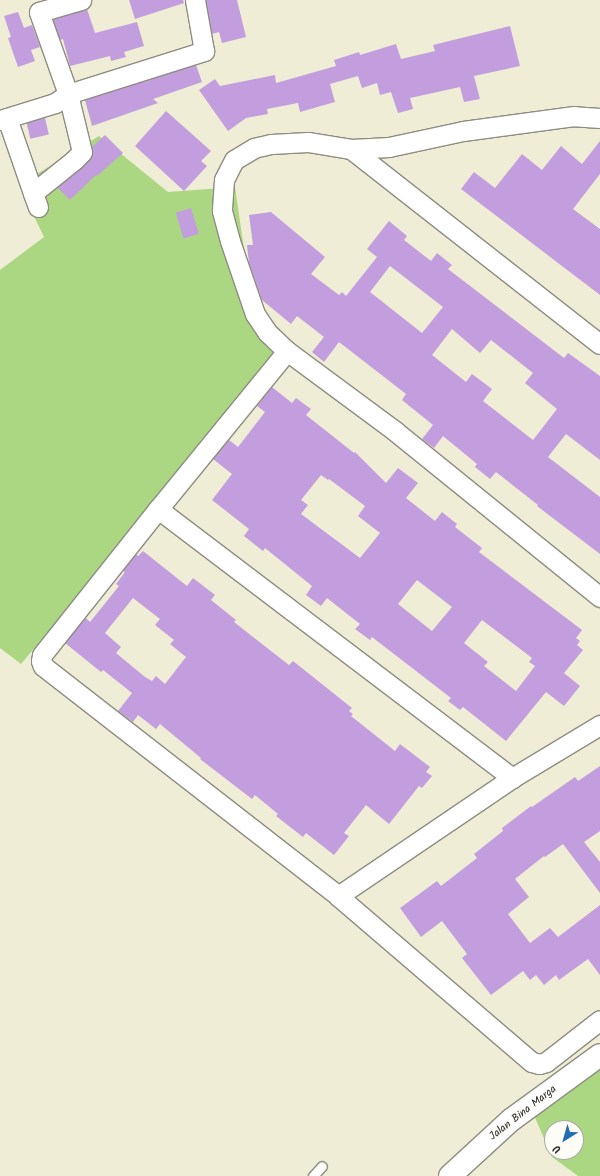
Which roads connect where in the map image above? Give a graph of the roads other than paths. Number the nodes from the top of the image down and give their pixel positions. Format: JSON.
{"nodes":[{"id":1,"x":81,"y":0,"type":"edge"},
{"id":2,"x":195,"y":0,"type":"edge"},
{"id":3,"x":68,"y":94,"type":"junction"},
{"id":4,"x":600,"y":108,"type":"edge"},
{"id":5,"x":574,"y":116,"type":"junction"},
{"id":6,"x":600,"y":118,"type":"edge"},
{"id":7,"x":4,"y":119,"type":"edge"},
{"id":8,"x":351,"y":149,"type":"junction"},
{"id":9,"x":600,"y":344,"type":"edge"},
{"id":10,"x":287,"y":351,"type":"junction"},
{"id":11,"x":158,"y":509,"type":"junction"},
{"id":12,"x":600,"y":597,"type":"edge"},
{"id":13,"x":600,"y":725,"type":"edge"},
{"id":14,"x":512,"y":778,"type":"junction"},
{"id":15,"x":338,"y":896,"type":"junction"},
{"id":16,"x":600,"y":1020,"type":"edge"},
{"id":17,"x":600,"y":1055,"type":"edge"},
{"id":18,"x":322,"y":1166,"type":"dead end"},
{"id":19,"x":313,"y":1176,"type":"edge"},
{"id":20,"x":450,"y":1176,"type":"edge"}],
"edges":[{"from":1,"to":3,"type":"street"},
{"from":2,"to":3,"type":"street"},
{"from":3,"to":7,"type":"street"},
{"from":3,"to":7,"type":"street"},
{"from":4,"to":5,"type":"street"},
{"from":5,"to":6,"type":"street"},
{"from":5,"to":8,"type":"street"},
{"from":8,"to":9,"type":"street"},
{"from":8,"to":10,"type":"street"},
{"from":10,"to":11,"type":"street"},
{"from":10,"to":12,"type":"street"},
{"from":11,"to":14,"type":"street"},
{"from":11,"to":15,"type":"street"},
{"from":13,"to":14,"type":"street"},
{"from":14,"to":15,"type":"street"},
{"from":15,"to":16,"type":"street"},
{"from":17,"to":20,"type":"street","name":"Jalan Bina Marga"},
{"from":18,"to":19,"type":"lane"}]}
